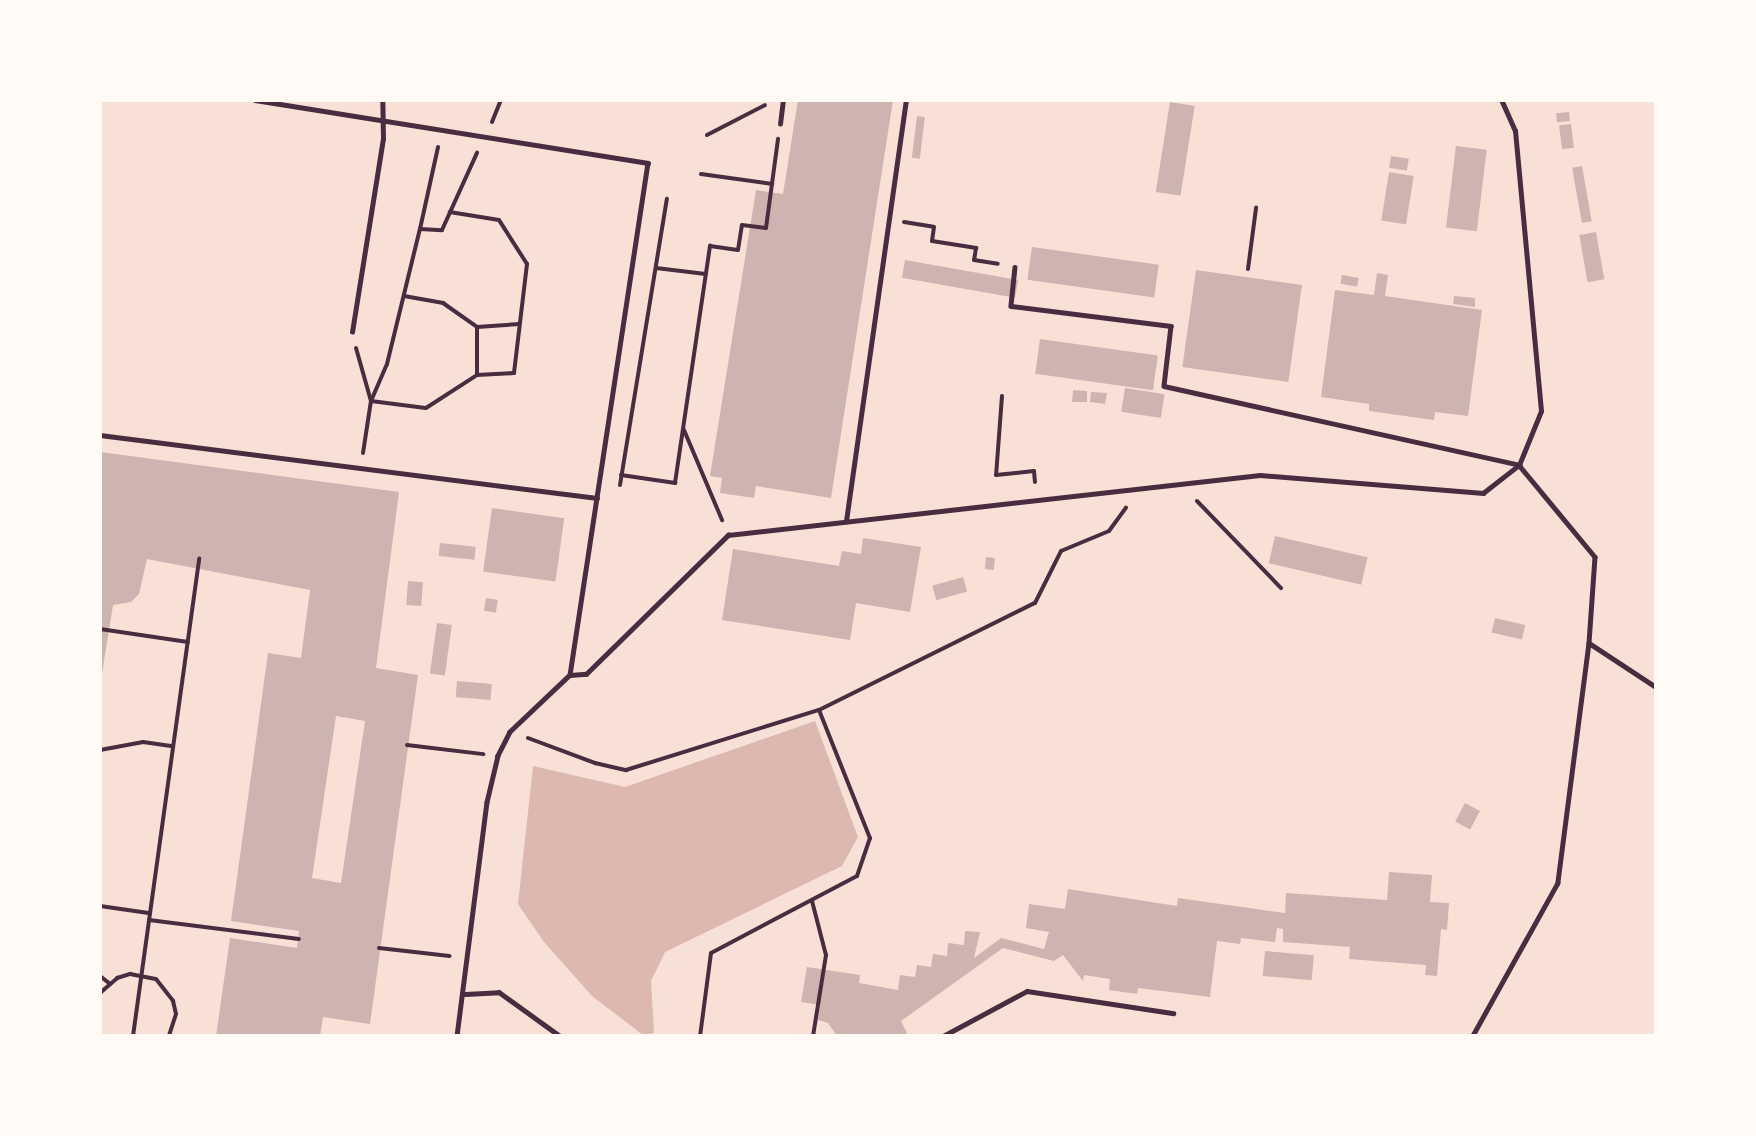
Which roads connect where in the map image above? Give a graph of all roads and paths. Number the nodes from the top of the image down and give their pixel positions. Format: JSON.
{"nodes":[{"id":1,"x":255,"y":100,"type":"edge"},
{"id":2,"x":381,"y":100,"type":"edge"},
{"id":3,"x":774,"y":100,"type":"edge"},
{"id":4,"x":783,"y":100,"type":"edge"},
{"id":5,"x":906,"y":100,"type":"edge"},
{"id":6,"x":1501,"y":100,"type":"edge"},
{"id":7,"x":382,"y":118,"type":"junction"},
{"id":8,"x":780,"y":124,"type":"joint"},
{"id":9,"x":707,"y":135,"type":"dead end"},
{"id":10,"x":438,"y":147,"type":"dead end"},
{"id":11,"x":701,"y":174,"type":"dead end"},
{"id":12,"x":772,"y":184,"type":"junction"},
{"id":13,"x":456,"y":196,"type":"dead end"},
{"id":14,"x":667,"y":199,"type":"dead end"},
{"id":15,"x":1256,"y":208,"type":"dead end"},
{"id":16,"x":450,"y":212,"type":"junction"},
{"id":17,"x":889,"y":220,"type":"junction"},
{"id":18,"x":420,"y":229,"type":"junction"},
{"id":19,"x":656,"y":267,"type":"junction"},
{"id":20,"x":1015,"y":267,"type":"joint"},
{"id":21,"x":1248,"y":269,"type":"dead end"},
{"id":22,"x":706,"y":274,"type":"junction"},
{"id":23,"x":404,"y":296,"type":"junction"},
{"id":24,"x":519,"y":324,"type":"junction"},
{"id":25,"x":477,"y":327,"type":"junction"},
{"id":26,"x":352,"y":332,"type":"joint"},
{"id":27,"x":477,"y":375,"type":"junction"},
{"id":28,"x":1002,"y":396,"type":"dead end"},
{"id":29,"x":371,"y":401,"type":"junction"},
{"id":30,"x":683,"y":428,"type":"junction"},
{"id":31,"x":100,"y":435,"type":"edge"},
{"id":32,"x":1519,"y":465,"type":"junction"},
{"id":33,"x":361,"y":468,"type":"junction"},
{"id":34,"x":621,"y":475,"type":"junction"},
{"id":35,"x":1174,"y":484,"type":"junction"},
{"id":36,"x":1140,"y":488,"type":"junction"},
{"id":37,"x":597,"y":498,"type":"junction"},
{"id":38,"x":617,"y":498,"type":"dead end"},
{"id":39,"x":1036,"y":500,"type":"junction"},
{"id":40,"x":846,"y":521,"type":"junction"},
{"id":41,"x":728,"y":535,"type":"junction"},
{"id":42,"x":199,"y":558,"type":"dead end"},
{"id":43,"x":1281,"y":588,"type":"dead end"},
{"id":44,"x":100,"y":629,"type":"edge"},
{"id":45,"x":188,"y":642,"type":"junction"},
{"id":46,"x":1589,"y":643,"type":"junction"},
{"id":47,"x":570,"y":675,"type":"junction"},
{"id":48,"x":1656,"y":687,"type":"edge"},
{"id":49,"x":819,"y":710,"type":"junction"},
{"id":50,"x":510,"y":732,"type":"junction"},
{"id":51,"x":407,"y":745,"type":"dead end"},
{"id":52,"x":173,"y":746,"type":"junction"},
{"id":53,"x":100,"y":750,"type":"edge"},
{"id":54,"x":498,"y":756,"type":"junction"},
{"id":55,"x":812,"y":901,"type":"junction"},
{"id":56,"x":100,"y":906,"type":"edge"},
{"id":57,"x":149,"y":912,"type":"junction"},
{"id":58,"x":149,"y":920,"type":"junction"},
{"id":59,"x":299,"y":939,"type":"dead end"},
{"id":60,"x":379,"y":948,"type":"dead end"},
{"id":61,"x":469,"y":959,"type":"junction"},
{"id":62,"x":141,"y":974,"type":"junction"},
{"id":63,"x":100,"y":976,"type":"edge"},
{"id":64,"x":109,"y":983,"type":"junction"},
{"id":65,"x":100,"y":993,"type":"edge"},
{"id":66,"x":465,"y":994,"type":"junction"},
{"id":67,"x":1173,"y":1013,"type":"dead end"},
{"id":68,"x":133,"y":1035,"type":"edge"},
{"id":69,"x":169,"y":1035,"type":"edge"},
{"id":70,"x":457,"y":1035,"type":"edge"},
{"id":71,"x":560,"y":1035,"type":"edge"},
{"id":72,"x":700,"y":1035,"type":"edge"},
{"id":73,"x":813,"y":1035,"type":"edge"},
{"id":74,"x":943,"y":1035,"type":"edge"},
{"id":75,"x":1473,"y":1035,"type":"edge"}],
"edges":[{"from":1,"to":7,"type":"lane"},
{"from":2,"to":7,"type":"lane"},
{"from":3,"to":9,"type":"path"},
{"from":4,"to":8,"type":"lane"},
{"from":5,"to":17,"type":"lane"},
{"from":6,"to":32,"type":"lane"},
{"from":7,"to":26,"type":"lane"},
{"from":7,"to":37,"type":"lane"},
{"from":8,"to":12,"type":"path"},
{"from":10,"to":18,"type":"path"},
{"from":11,"to":12,"type":"path"},
{"from":12,"to":22,"type":"path"},
{"from":13,"to":16,"type":"path"},
{"from":14,"to":19,"type":"path"},
{"from":15,"to":21,"type":"path"},
{"from":16,"to":18,"type":"path"},
{"from":16,"to":24,"type":"path"},
{"from":17,"to":20,"type":"path"},
{"from":17,"to":40,"type":"lane"},
{"from":18,"to":23,"type":"path"},
{"from":19,"to":22,"type":"path"},
{"from":19,"to":34,"type":"path"},
{"from":20,"to":32,"type":"lane"},
{"from":22,"to":30,"type":"path"},
{"from":23,"to":25,"type":"path"},
{"from":23,"to":29,"type":"path"},
{"from":24,"to":25,"type":"path"},
{"from":24,"to":27,"type":"path"},
{"from":25,"to":27,"type":"path"},
{"from":26,"to":29,"type":"path"},
{"from":27,"to":29,"type":"path"},
{"from":28,"to":39,"type":"path"},
{"from":29,"to":33,"type":"path"},
{"from":30,"to":34,"type":"path"},
{"from":30,"to":41,"type":"path"},
{"from":31,"to":33,"type":"lane"},
{"from":32,"to":35,"type":"lane"},
{"from":32,"to":46,"type":"lane"},
{"from":33,"to":37,"type":"lane"},
{"from":34,"to":38,"type":"path"},
{"from":35,"to":36,"type":"lane"},
{"from":35,"to":43,"type":"path"},
{"from":36,"to":39,"type":"lane"},
{"from":36,"to":49,"type":"path"},
{"from":37,"to":47,"type":"lane"},
{"from":39,"to":40,"type":"lane"},
{"from":40,"to":41,"type":"lane"},
{"from":41,"to":47,"type":"lane"},
{"from":42,"to":45,"type":"path"},
{"from":44,"to":45,"type":"path"},
{"from":45,"to":52,"type":"path"},
{"from":46,"to":48,"type":"lane"},
{"from":46,"to":75,"type":"lane"},
{"from":47,"to":50,"type":"lane"},
{"from":49,"to":50,"type":"path"},
{"from":49,"to":55,"type":"path"},
{"from":50,"to":54,"type":"lane"},
{"from":51,"to":54,"type":"path"},
{"from":52,"to":53,"type":"path"},
{"from":52,"to":57,"type":"path"},
{"from":54,"to":61,"type":"lane"},
{"from":55,"to":72,"type":"path"},
{"from":55,"to":73,"type":"path"},
{"from":56,"to":57,"type":"path"},
{"from":57,"to":58,"type":"path"},
{"from":58,"to":59,"type":"path"},
{"from":58,"to":62,"type":"path"},
{"from":60,"to":61,"type":"path"},
{"from":61,"to":66,"type":"lane"},
{"from":62,"to":64,"type":"path"},
{"from":62,"to":68,"type":"path"},
{"from":62,"to":69,"type":"path"},
{"from":63,"to":64,"type":"path"},
{"from":64,"to":65,"type":"path"},
{"from":66,"to":70,"type":"lane"},
{"from":66,"to":71,"type":"lane"},
{"from":67,"to":74,"type":"lane"}]}
